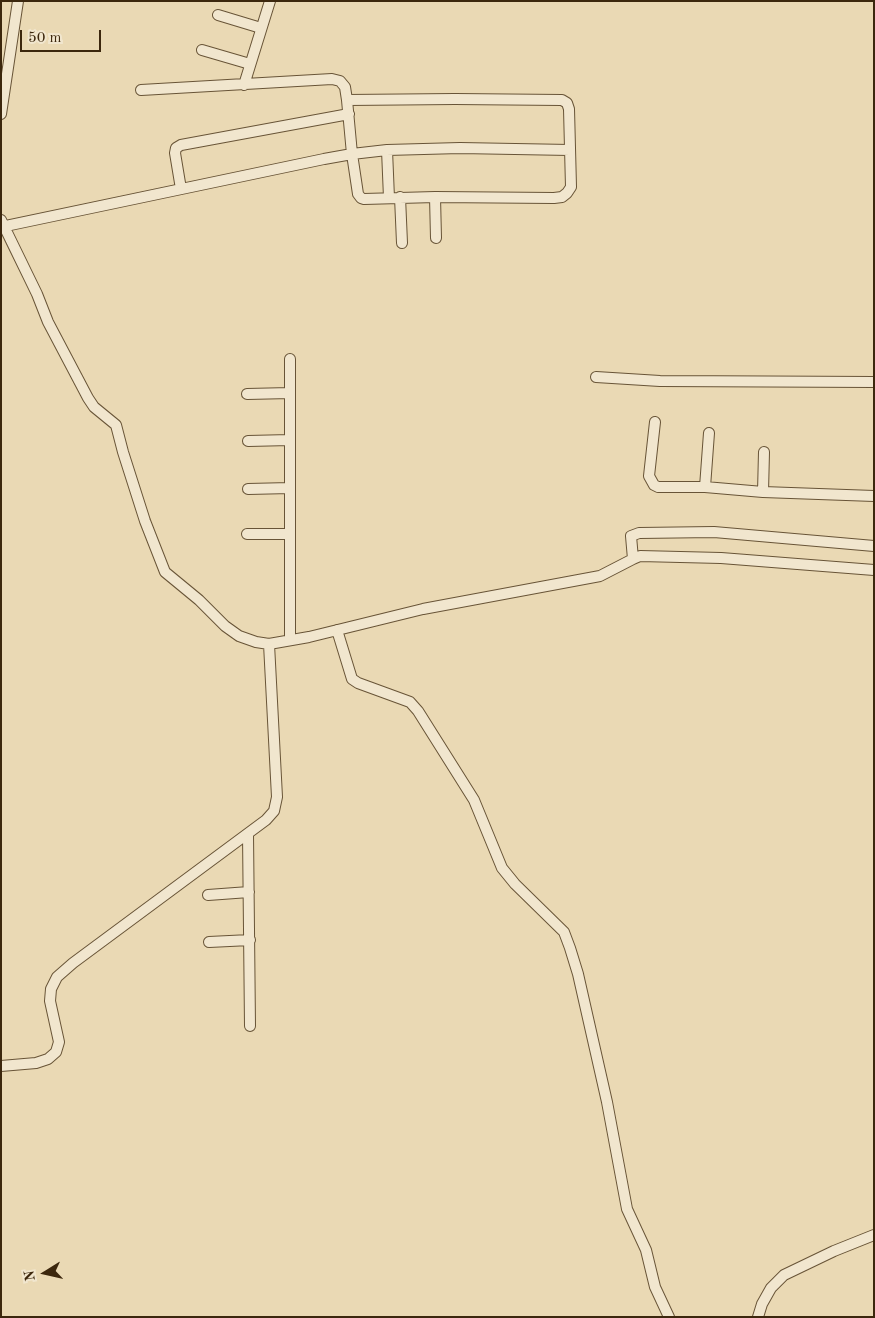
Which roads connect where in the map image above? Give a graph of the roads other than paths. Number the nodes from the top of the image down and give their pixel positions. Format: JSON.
{"nodes":[{"id":1,"x":18,"y":1,"type":"edge"},
{"id":2,"x":270,"y":1,"type":"edge"},
{"id":3,"x":218,"y":15,"type":"dead end"},
{"id":4,"x":261,"y":28,"type":"junction"},
{"id":5,"x":202,"y":50,"type":"dead end"},
{"id":6,"x":250,"y":64,"type":"junction"},
{"id":7,"x":244,"y":84,"type":"junction"},
{"id":8,"x":141,"y":90,"type":"dead end"},
{"id":9,"x":347,"y":100,"type":"junction"},
{"id":10,"x":1,"y":114,"type":"edge"},
{"id":11,"x":349,"y":114,"type":"junction"},
{"id":12,"x":387,"y":150,"type":"junction"},
{"id":13,"x":570,"y":150,"type":"junction"},
{"id":14,"x":352,"y":154,"type":"junction"},
{"id":15,"x":181,"y":188,"type":"junction"},
{"id":16,"x":435,"y":197,"type":"junction"},
{"id":17,"x":395,"y":198,"type":"junction"},
{"id":18,"x":2,"y":224,"type":"edge"},
{"id":19,"x":436,"y":238,"type":"dead end"},
{"id":20,"x":402,"y":243,"type":"dead end"},
{"id":21,"x":290,"y":359,"type":"dead end"},
{"id":22,"x":596,"y":377,"type":"dead end"},
{"id":23,"x":874,"y":382,"type":"edge"},
{"id":24,"x":290,"y":393,"type":"junction"},
{"id":25,"x":247,"y":394,"type":"dead end"},
{"id":26,"x":655,"y":422,"type":"dead end"},
{"id":27,"x":709,"y":433,"type":"dead end"},
{"id":28,"x":290,"y":440,"type":"junction"},
{"id":29,"x":248,"y":441,"type":"dead end"},
{"id":30,"x":764,"y":452,"type":"dead end"},
{"id":31,"x":705,"y":487,"type":"junction"},
{"id":32,"x":290,"y":488,"type":"junction"},
{"id":33,"x":248,"y":489,"type":"dead end"},
{"id":34,"x":763,"y":492,"type":"junction"},
{"id":35,"x":874,"y":496,"type":"edge"},
{"id":36,"x":247,"y":534,"type":"dead end"},
{"id":37,"x":290,"y":534,"type":"junction"},
{"id":38,"x":874,"y":546,"type":"edge"},
{"id":39,"x":633,"y":559,"type":"junction"},
{"id":40,"x":874,"y":570,"type":"edge"},
{"id":41,"x":337,"y":630,"type":"junction"},
{"id":42,"x":290,"y":640,"type":"junction"},
{"id":43,"x":268,"y":644,"type":"junction"},
{"id":44,"x":248,"y":834,"type":"junction"},
{"id":45,"x":249,"y":892,"type":"junction"},
{"id":46,"x":208,"y":895,"type":"dead end"},
{"id":47,"x":250,"y":940,"type":"junction"},
{"id":48,"x":210,"y":942,"type":"dead end"},
{"id":49,"x":250,"y":1026,"type":"dead end"},
{"id":50,"x":1,"y":1066,"type":"edge"},
{"id":51,"x":874,"y":1235,"type":"edge"},
{"id":52,"x":669,"y":1317,"type":"edge"},
{"id":53,"x":758,"y":1317,"type":"edge"}],
"edges":[{"from":1,"to":10,"type":"street"},
{"from":2,"to":4,"type":"street"},
{"from":3,"to":4,"type":"street"},
{"from":4,"to":6,"type":"street"},
{"from":5,"to":6,"type":"street"},
{"from":6,"to":7,"type":"street"},
{"from":7,"to":8,"type":"street"},
{"from":7,"to":9,"type":"street"},
{"from":9,"to":11,"type":"street"},
{"from":9,"to":13,"type":"street"},
{"from":11,"to":14,"type":"street"},
{"from":11,"to":15,"type":"street"},
{"from":12,"to":13,"type":"street"},
{"from":12,"to":14,"type":"street"},
{"from":12,"to":17,"type":"street"},
{"from":13,"to":16,"type":"street"},
{"from":14,"to":15,"type":"street"},
{"from":14,"to":17,"type":"street"},
{"from":15,"to":18,"type":"street"},
{"from":16,"to":17,"type":"street"},
{"from":16,"to":19,"type":"street"},
{"from":17,"to":20,"type":"street"},
{"from":18,"to":43,"type":"street"},
{"from":21,"to":24,"type":"street"},
{"from":22,"to":23,"type":"street"},
{"from":24,"to":25,"type":"street"},
{"from":24,"to":28,"type":"street"},
{"from":26,"to":31,"type":"street"},
{"from":27,"to":31,"type":"street"},
{"from":28,"to":29,"type":"street"},
{"from":28,"to":32,"type":"street"},
{"from":30,"to":34,"type":"street"},
{"from":31,"to":34,"type":"street"},
{"from":32,"to":33,"type":"street"},
{"from":32,"to":37,"type":"street"},
{"from":34,"to":35,"type":"street"},
{"from":36,"to":37,"type":"street"},
{"from":37,"to":42,"type":"street"},
{"from":38,"to":39,"type":"street"},
{"from":39,"to":40,"type":"street"},
{"from":39,"to":41,"type":"street"},
{"from":41,"to":42,"type":"street"},
{"from":41,"to":52,"type":"street"},
{"from":42,"to":43,"type":"street"},
{"from":43,"to":44,"type":"street"},
{"from":44,"to":45,"type":"street"},
{"from":44,"to":50,"type":"street"},
{"from":45,"to":46,"type":"street"},
{"from":45,"to":47,"type":"street"},
{"from":47,"to":48,"type":"street"},
{"from":47,"to":49,"type":"street"},
{"from":51,"to":53,"type":"street"}]}
